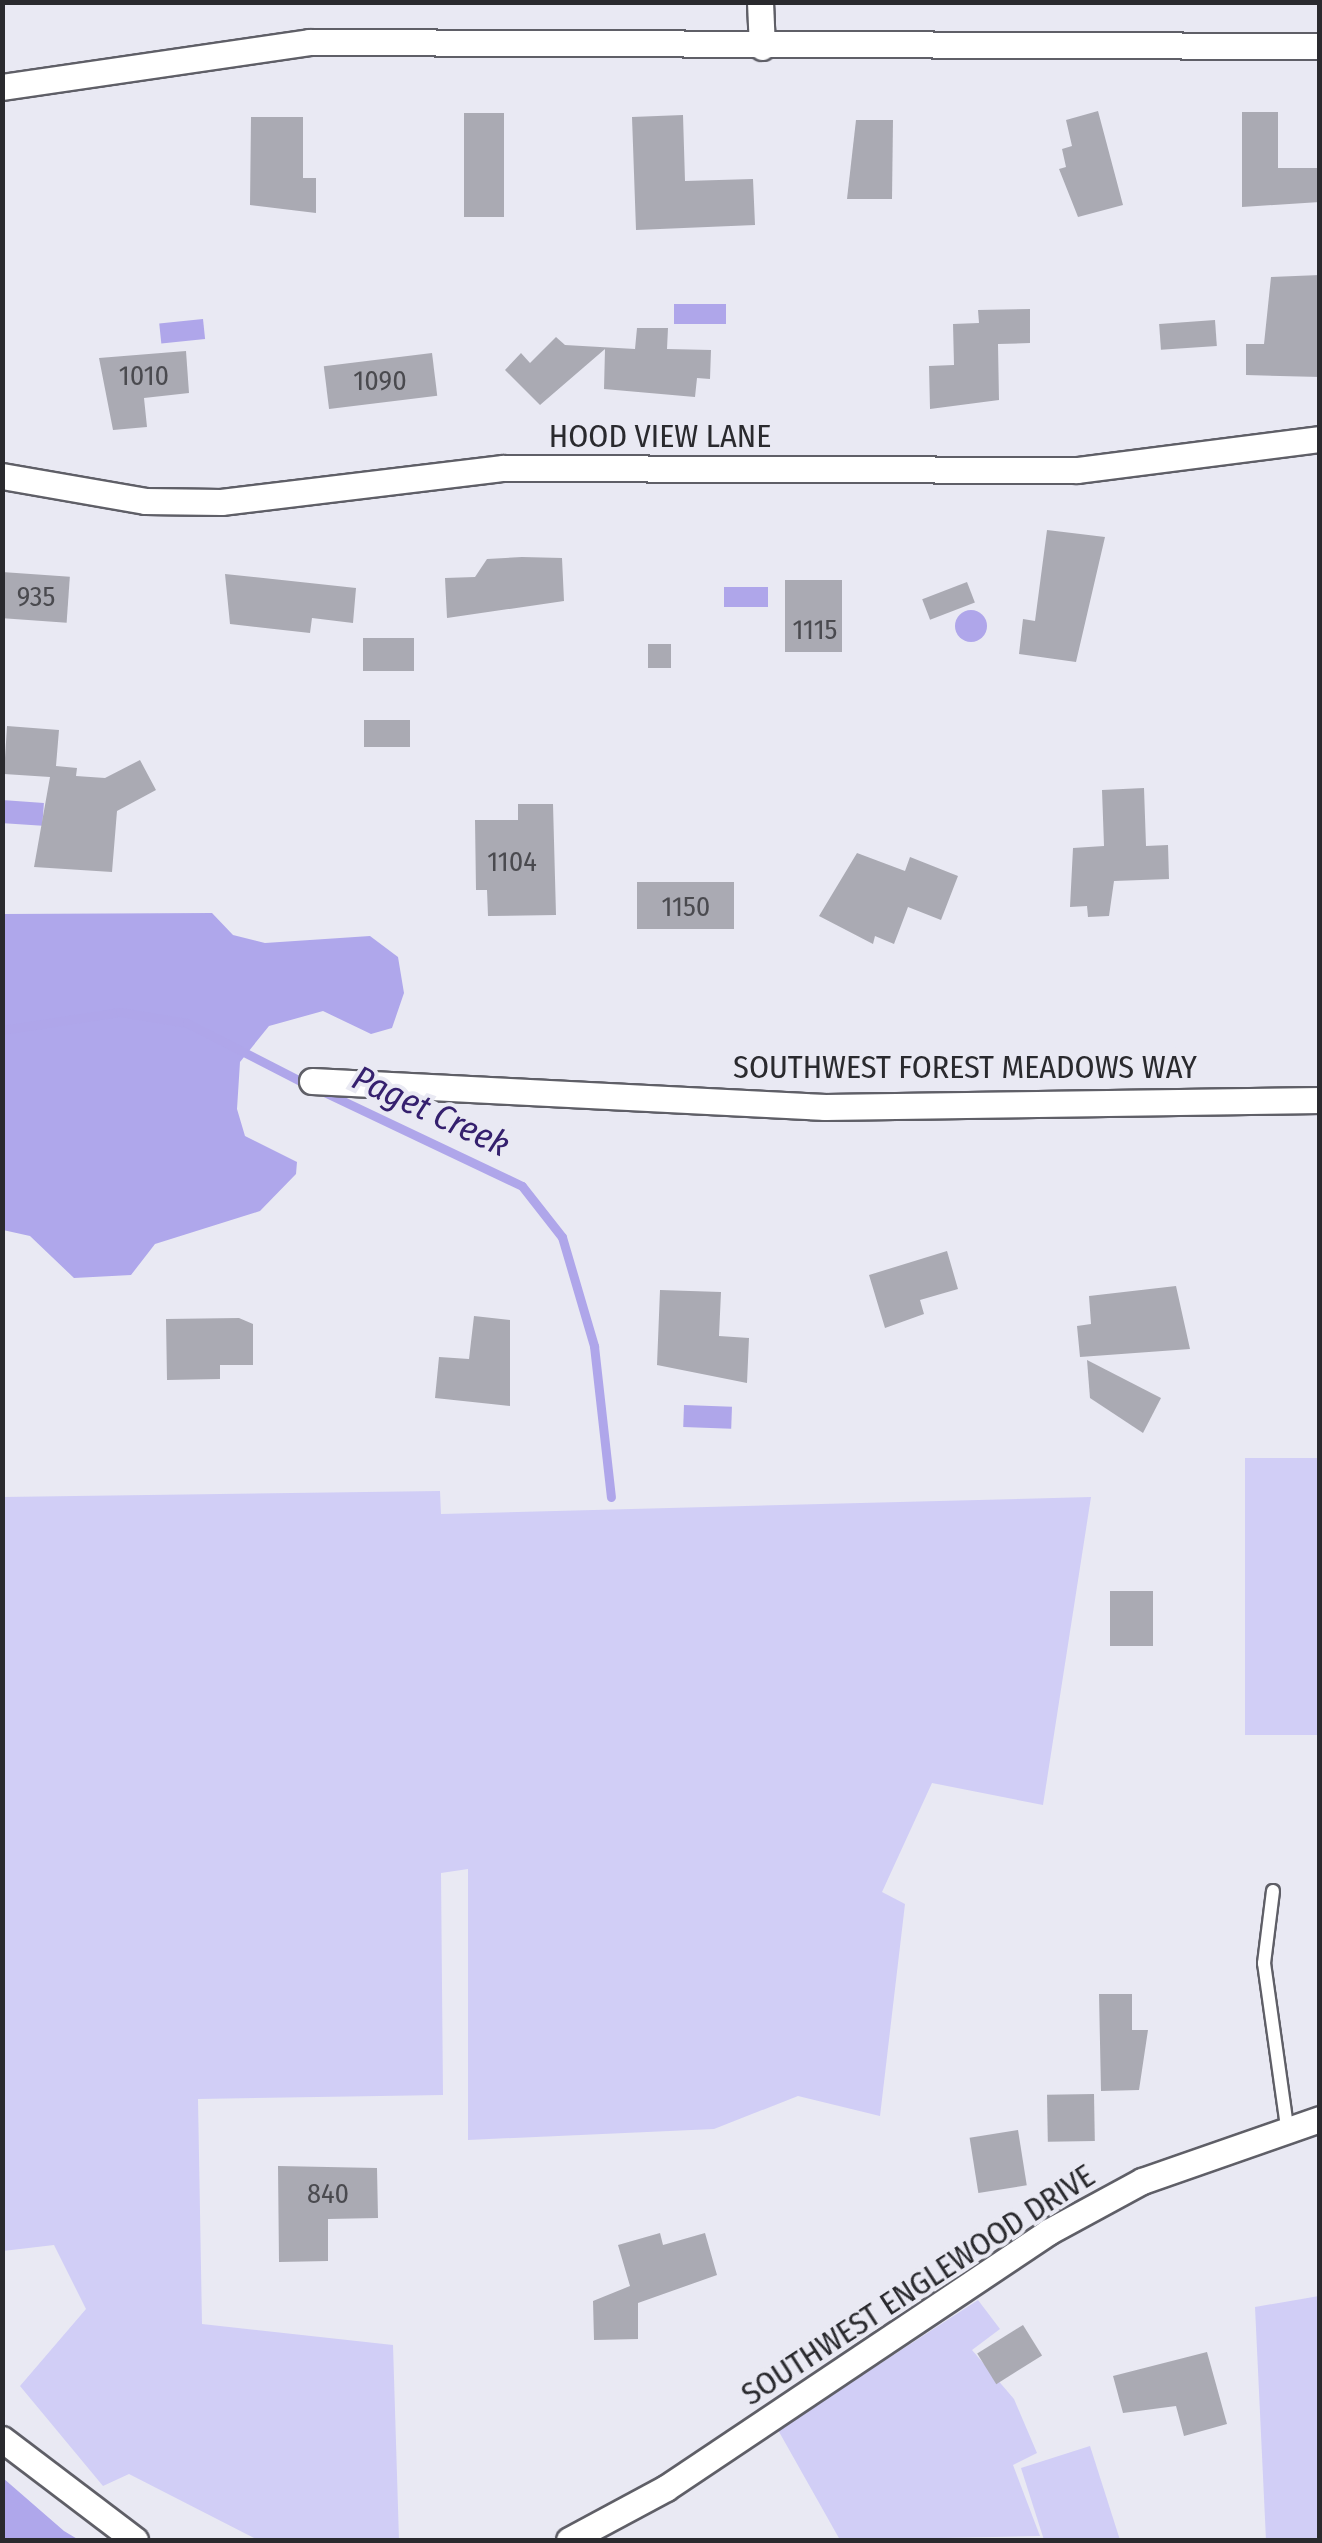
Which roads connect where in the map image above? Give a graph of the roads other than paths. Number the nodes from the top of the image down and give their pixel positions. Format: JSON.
{"nodes":[{"id":1,"x":760,"y":2,"type":"edge"},
{"id":2,"x":1320,"y":46,"type":"edge"},
{"id":3,"x":762,"y":47,"type":"junction"},
{"id":4,"x":2,"y":87,"type":"edge"},
{"id":5,"x":1320,"y":439,"type":"edge"},
{"id":6,"x":2,"y":476,"type":"edge"},
{"id":7,"x":312,"y":1081,"type":"dead end"},
{"id":8,"x":1320,"y":1100,"type":"edge"},
{"id":9,"x":1273,"y":1892,"type":"dead end"},
{"id":10,"x":1320,"y":2119,"type":"edge"},
{"id":11,"x":1287,"y":2128,"type":"junction"},
{"id":12,"x":2,"y":2439,"type":"edge"},
{"id":13,"x":135,"y":2540,"type":"edge"},
{"id":14,"x":568,"y":2540,"type":"edge"}],
"edges":[{"from":1,"to":3,"type":"street"},
{"from":2,"to":3,"type":"street"},
{"from":3,"to":4,"type":"street"},
{"from":5,"to":6,"type":"street","name":"HOOD VIEW LANE"},
{"from":7,"to":8,"type":"street","name":"SOUTHWEST FOREST MEADOWS WAY"},
{"from":9,"to":11,"type":"lane"},
{"from":10,"to":11,"type":"street","name":"SOUTHWEST ENGLEWOOD DRIVE"},
{"from":11,"to":14,"type":"street","name":"SOUTHWEST ENGLEWOOD DRIVE"},
{"from":12,"to":13,"type":"street"}]}
